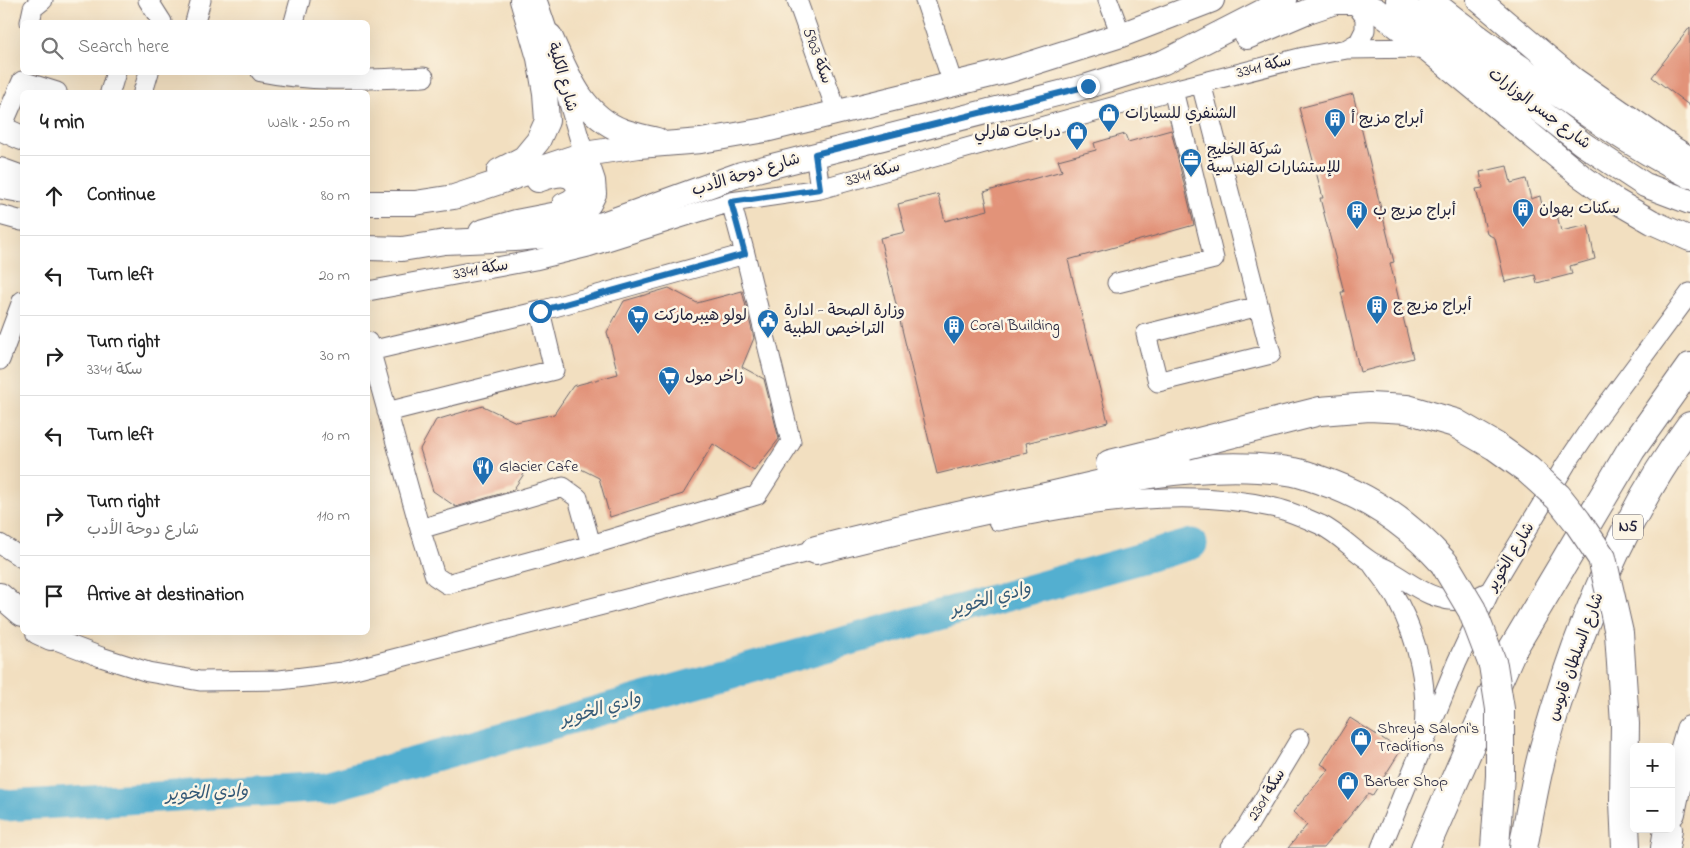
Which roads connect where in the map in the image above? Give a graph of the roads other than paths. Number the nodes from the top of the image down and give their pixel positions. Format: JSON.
{"nodes":[{"id":1,"x":43,"y":0,"type":"edge"},
{"id":2,"x":148,"y":0,"type":"edge"},
{"id":3,"x":201,"y":0,"type":"edge"},
{"id":4,"x":300,"y":0,"type":"edge"},
{"id":5,"x":522,"y":0,"type":"edge"},
{"id":6,"x":537,"y":0,"type":"edge"},
{"id":7,"x":796,"y":0,"type":"edge"},
{"id":8,"x":925,"y":0,"type":"edge"},
{"id":9,"x":1108,"y":0,"type":"edge"},
{"id":10,"x":1212,"y":0,"type":"edge"},
{"id":11,"x":1285,"y":0,"type":"edge"},
{"id":12,"x":1398,"y":0,"type":"edge"},
{"id":13,"x":1479,"y":0,"type":"edge"},
{"id":14,"x":1434,"y":1,"type":"edge"},
{"id":15,"x":1354,"y":2,"type":"junction"},
{"id":16,"x":31,"y":20,"type":"edge"},
{"id":17,"x":161,"y":20,"type":"edge"},
{"id":18,"x":196,"y":20,"type":"edge"},
{"id":19,"x":295,"y":20,"type":"edge"},
{"id":20,"x":1121,"y":35,"type":"junction"},
{"id":21,"x":550,"y":36,"type":"junction"},
{"id":22,"x":1426,"y":48,"type":"junction"},
{"id":23,"x":1347,"y":49,"type":"junction"},
{"id":24,"x":1164,"y":62,"type":"junction"},
{"id":25,"x":24,"y":75,"type":"edge"},
{"id":26,"x":115,"y":75,"type":"edge"},
{"id":27,"x":148,"y":75,"type":"edge"},
{"id":28,"x":285,"y":75,"type":"edge"},
{"id":29,"x":424,"y":77,"type":"dead end"},
{"id":30,"x":1202,"y":83,"type":"junction"},
{"id":31,"x":952,"y":84,"type":"junction"},
{"id":32,"x":53,"y":90,"type":"edge"},
{"id":33,"x":111,"y":90,"type":"edge"},
{"id":34,"x":144,"y":90,"type":"edge"},
{"id":35,"x":1173,"y":90,"type":"junction"},
{"id":36,"x":0,"y":96,"type":"edge"},
{"id":37,"x":837,"y":112,"type":"junction"},
{"id":38,"x":0,"y":129,"type":"edge"},
{"id":39,"x":20,"y":137,"type":"edge"},
{"id":40,"x":673,"y":144,"type":"junction"},
{"id":41,"x":584,"y":154,"type":"junction"},
{"id":42,"x":815,"y":154,"type":"junction"},
{"id":43,"x":1690,"y":159,"type":"edge"},
{"id":44,"x":0,"y":170,"type":"edge"},
{"id":45,"x":1690,"y":176,"type":"edge"},
{"id":46,"x":20,"y":177,"type":"edge"},
{"id":47,"x":0,"y":185,"type":"edge"},
{"id":48,"x":0,"y":189,"type":"edge"},
{"id":49,"x":820,"y":189,"type":"junction"},
{"id":50,"x":20,"y":191,"type":"edge"},
{"id":51,"x":20,"y":192,"type":"edge"},
{"id":52,"x":454,"y":197,"type":"junction"},
{"id":53,"x":731,"y":202,"type":"junction"},
{"id":54,"x":370,"y":203,"type":"edge"},
{"id":55,"x":1690,"y":204,"type":"edge"},
{"id":56,"x":0,"y":215,"type":"edge"},
{"id":57,"x":534,"y":218,"type":"junction"},
{"id":58,"x":20,"y":220,"type":"edge"},
{"id":59,"x":1652,"y":222,"type":"junction"},
{"id":60,"x":1690,"y":240,"type":"edge"},
{"id":61,"x":445,"y":242,"type":"junction"},
{"id":62,"x":370,"y":248,"type":"edge"},
{"id":63,"x":745,"y":254,"type":"junction"},
{"id":64,"x":1117,"y":283,"type":"dead end"},
{"id":65,"x":370,"y":291,"type":"edge"},
{"id":66,"x":1690,"y":293,"type":"edge"},
{"id":67,"x":20,"y":306,"type":"edge"},
{"id":68,"x":1259,"y":306,"type":"junction"},
{"id":69,"x":540,"y":311,"type":"junction"},
{"id":70,"x":370,"y":347,"type":"edge"},
{"id":71,"x":370,"y":351,"type":"edge"},
{"id":72,"x":0,"y":360,"type":"edge"},
{"id":73,"x":1690,"y":367,"type":"edge"},
{"id":74,"x":387,"y":412,"type":"junction"},
{"id":75,"x":1690,"y":426,"type":"edge"},
{"id":76,"x":420,"y":529,"type":"junction"},
{"id":77,"x":0,"y":544,"type":"edge"},
{"id":78,"x":591,"y":545,"type":"junction"},
{"id":79,"x":816,"y":550,"type":"junction"},
{"id":80,"x":20,"y":557,"type":"edge"},
{"id":81,"x":1370,"y":561,"type":"junction"},
{"id":82,"x":1490,"y":591,"type":"junction"},
{"id":83,"x":0,"y":595,"type":"edge"},
{"id":84,"x":20,"y":612,"type":"edge"},
{"id":85,"x":0,"y":618,"type":"edge"},
{"id":86,"x":20,"y":625,"type":"edge"},
{"id":87,"x":47,"y":635,"type":"edge"},
{"id":88,"x":1690,"y":730,"type":"edge"},
{"id":89,"x":1300,"y":739,"type":"dead end"},
{"id":90,"x":1423,"y":744,"type":"junction"},
{"id":91,"x":1675,"y":794,"type":"edge"},
{"id":92,"x":1443,"y":807,"type":"junction"},
{"id":93,"x":1667,"y":833,"type":"edge"},
{"id":94,"x":1230,"y":848,"type":"edge"},
{"id":95,"x":1381,"y":848,"type":"edge"},
{"id":96,"x":1425,"y":848,"type":"edge"},
{"id":97,"x":1438,"y":848,"type":"edge"},
{"id":98,"x":1495,"y":848,"type":"edge"},
{"id":99,"x":1523,"y":848,"type":"edge"},
{"id":100,"x":1626,"y":848,"type":"edge"},
{"id":101,"x":1664,"y":848,"type":"edge"}],
"edges":[{"from":1,"to":16,"type":"street"},
{"from":2,"to":17,"type":"street"},
{"from":3,"to":18,"type":"street"},
{"from":4,"to":19,"type":"street"},
{"from":5,"to":52,"type":"main road"},
{"from":6,"to":21,"type":"street","name":"شارع الكلية"},
{"from":7,"to":37,"type":"street","name":"سكة 5903"},
{"from":8,"to":31,"type":"street"},
{"from":9,"to":20,"type":"street"},
{"from":10,"to":20,"type":"main road"},
{"from":11,"to":24,"type":"main road","name":"شارع دوحة الأدب"},
{"from":12,"to":55,"type":"main road","name":"شارع جسر الوزارات"},
{"from":13,"to":43,"type":"main road"},
{"from":14,"to":45,"type":"main road","name":"شارع جسر الوزارات"},
{"from":15,"to":22,"type":"main road"},
{"from":15,"to":23,"type":"street"},
{"from":15,"to":24,"type":"main road"},
{"from":20,"to":31,"type":"main road"},
{"from":21,"to":40,"type":"main road"},
{"from":21,"to":41,"type":"street","name":"شارع الكلية"},
{"from":22,"to":23,"type":"street","name":"سكة 3341"},
{"from":22,"to":59,"type":"main road"},
{"from":23,"to":30,"type":"street","name":"سكة 3341"},
{"from":24,"to":42,"type":"main road","name":"شارع دوحة الأدب"},
{"from":25,"to":32,"type":"street"},
{"from":25,"to":36,"type":"street"},
{"from":25,"to":38,"type":"street"},
{"from":26,"to":33,"type":"street"},
{"from":27,"to":34,"type":"street"},
{"from":28,"to":29,"type":"street"},
{"from":30,"to":35,"type":"street","name":"سكة 3341"},
{"from":30,"to":68,"type":"street"},
{"from":31,"to":37,"type":"main road"},
{"from":35,"to":49,"type":"street","name":"سكة 3341"},
{"from":35,"to":64,"type":"street"},
{"from":37,"to":40,"type":"main road"},
{"from":38,"to":39,"type":"main road"},
{"from":40,"to":41,"type":"main road"},
{"from":41,"to":52,"type":"main road"},
{"from":41,"to":57,"type":"main road"},
{"from":42,"to":49,"type":"street"},
{"from":42,"to":61,"type":"main road","name":"شارع دوحة الأدب"},
{"from":44,"to":46,"type":"main road"},
{"from":47,"to":50,"type":"main road"},
{"from":48,"to":51,"type":"street"},
{"from":49,"to":53,"type":"street","name":"سكة 3341"},
{"from":52,"to":54,"type":"main road"},
{"from":52,"to":57,"type":"main road"},
{"from":53,"to":63,"type":"street"},
{"from":53,"to":65,"type":"street","name":"سكة 3341"},
{"from":55,"to":59,"type":"main road"},
{"from":56,"to":58,"type":"street"},
{"from":57,"to":61,"type":"main road"},
{"from":59,"to":60,"type":"main road"},
{"from":61,"to":62,"type":"main road","name":"شارع دوحة الأدب"},
{"from":63,"to":69,"type":"street"},
{"from":63,"to":78,"type":"street"},
{"from":66,"to":82,"type":"street","name":"شارع الخوير"},
{"from":67,"to":72,"type":"street"},
{"from":68,"to":68,"type":"street"},
{"from":69,"to":70,"type":"street"},
{"from":69,"to":74,"type":"street"},
{"from":71,"to":74,"type":"street"},
{"from":73,"to":92,"type":"highway"},
{"from":74,"to":76,"type":"street"},
{"from":75,"to":99,"type":"highway","name":"شارع السلطان قابوس","number":"N5"},
{"from":76,"to":78,"type":"street"},
{"from":76,"to":78,"type":"street"},
{"from":77,"to":80,"type":"street"},
{"from":79,"to":81,"type":"street"},
{"from":79,"to":87,"type":"street"},
{"from":79,"to":98,"type":"highway","bridge":true},
{"from":79,"to":100,"type":"highway","bridge":true},
{"from":81,"to":82,"type":"street"},
{"from":81,"to":90,"type":"street"},
{"from":82,"to":90,"type":"street","name":"شارع الخوير"},
{"from":83,"to":84,"type":"main road"},
{"from":85,"to":86,"type":"main road"},
{"from":88,"to":91,"type":"highway"},
{"from":89,"to":94,"type":"street","name":"سكة 2301"},
{"from":90,"to":95,"type":"street","name":"شارع الخوير"},
{"from":92,"to":96,"type":"highway"},
{"from":92,"to":97,"type":"highway"},
{"from":93,"to":101,"type":"highway"}]}
